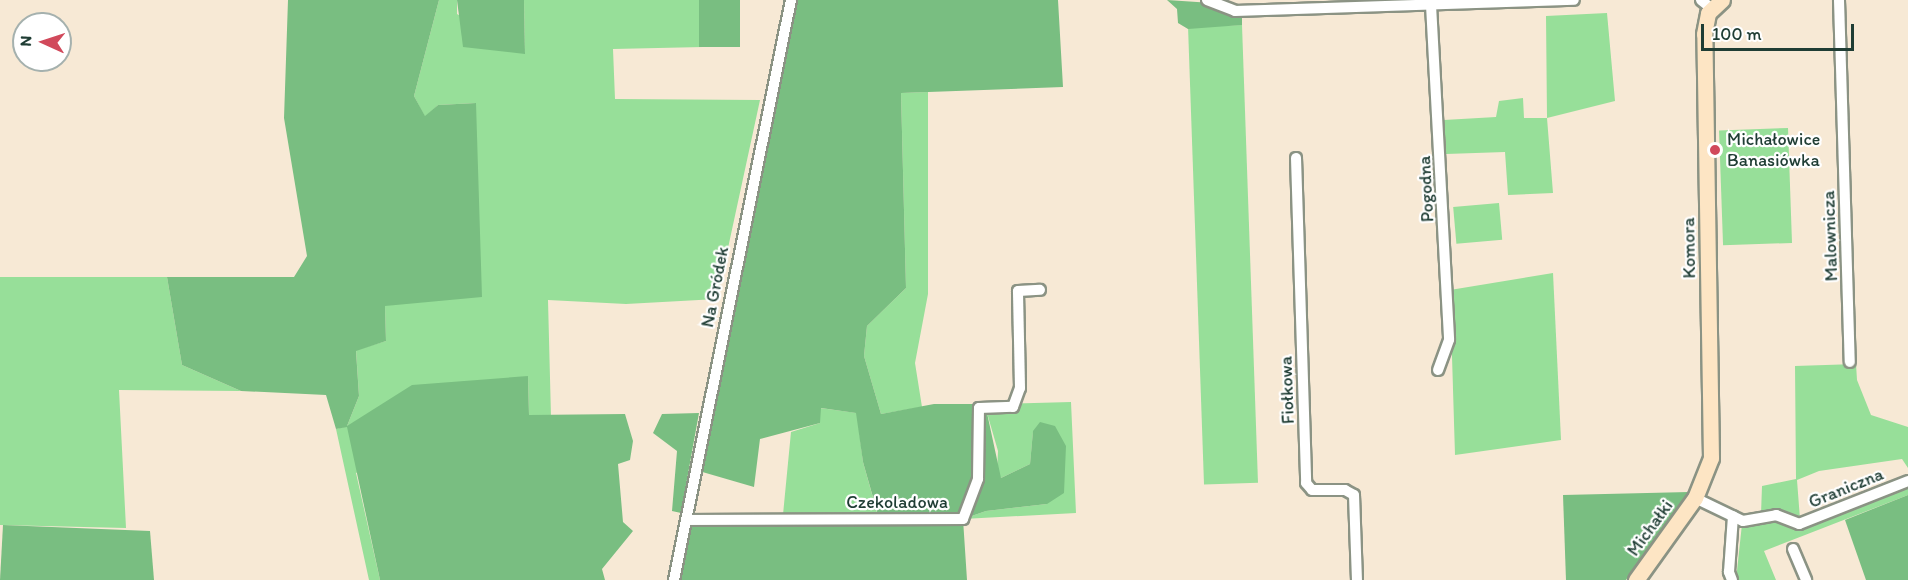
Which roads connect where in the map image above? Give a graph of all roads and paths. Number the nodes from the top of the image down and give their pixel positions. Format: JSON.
{"nodes":[{"id":1,"x":791,"y":0,"type":"edge"},
{"id":2,"x":1207,"y":0,"type":"edge"},
{"id":3,"x":1574,"y":0,"type":"edge"},
{"id":4,"x":1839,"y":0,"type":"edge"},
{"id":5,"x":1452,"y":2,"type":"edge"},
{"id":6,"x":1711,"y":3,"type":"edge"},
{"id":7,"x":1431,"y":5,"type":"junction"},
{"id":8,"x":1296,"y":158,"type":"dead end"},
{"id":9,"x":1040,"y":290,"type":"dead end"},
{"id":10,"x":1850,"y":362,"type":"dead end"},
{"id":11,"x":1438,"y":369,"type":"dead end"},
{"id":12,"x":1908,"y":481,"type":"edge"},
{"id":13,"x":1695,"y":498,"type":"junction"},
{"id":14,"x":1733,"y":516,"type":"junction"},
{"id":15,"x":687,"y":520,"type":"junction"},
{"id":16,"x":1794,"y":549,"type":"dead end"},
{"id":17,"x":674,"y":580,"type":"edge"},
{"id":18,"x":1357,"y":580,"type":"edge"},
{"id":19,"x":1636,"y":580,"type":"edge"},
{"id":20,"x":1732,"y":580,"type":"edge"},
{"id":21,"x":1806,"y":580,"type":"edge"}],
"edges":[{"from":1,"to":15,"type":"street","name":"Na Gródek"},
{"from":2,"to":7,"type":"street"},
{"from":3,"to":5,"type":"street"},
{"from":4,"to":10,"type":"street","name":"Malownicza"},
{"from":5,"to":7,"type":"street"},
{"from":6,"to":13,"type":"street","name":"Komora"},
{"from":7,"to":11,"type":"street","name":"Pogodna"},
{"from":8,"to":18,"type":"street","name":"Fiołkowa"},
{"from":9,"to":15,"type":"street","name":"Czekoladowa"},
{"from":12,"to":14,"type":"street","name":"Graniczna"},
{"from":13,"to":14,"type":"street","name":"Graniczna"},
{"from":13,"to":19,"type":"street","name":"Michałki"},
{"from":14,"to":20,"type":"street"},
{"from":15,"to":17,"type":"street","name":"Na Gródek"},
{"from":16,"to":21,"type":"street"}]}
